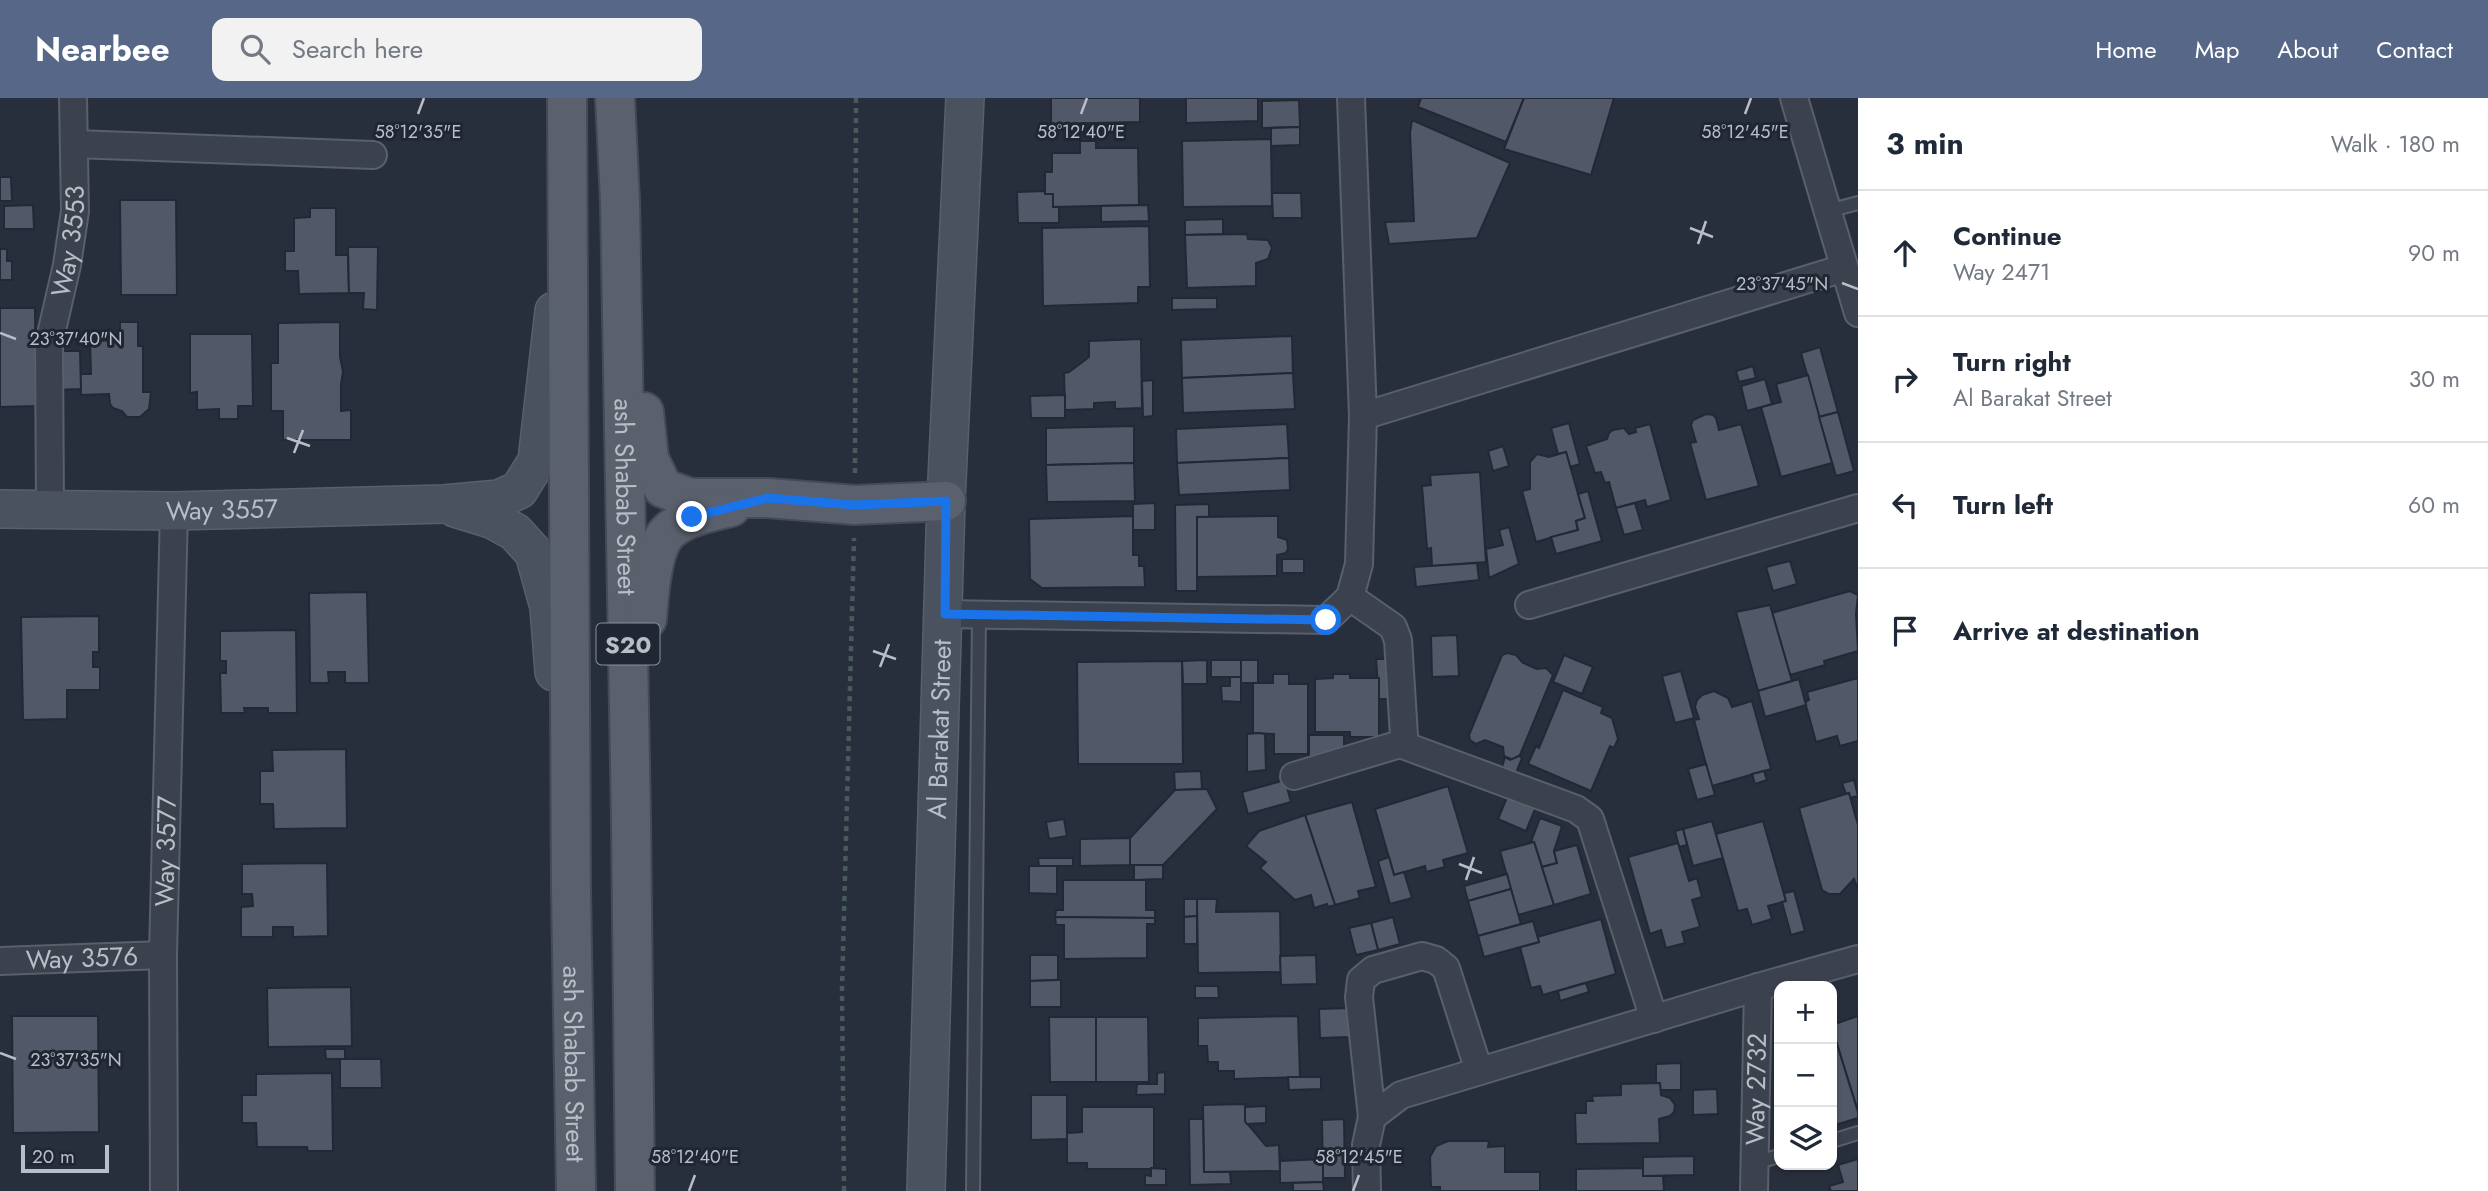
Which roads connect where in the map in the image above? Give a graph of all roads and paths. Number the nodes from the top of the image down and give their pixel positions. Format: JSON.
{"nodes":[{"id":1,"x":73,"y":98,"type":"edge"},
{"id":2,"x":567,"y":98,"type":"edge"},
{"id":3,"x":615,"y":98,"type":"edge"},
{"id":4,"x":856,"y":98,"type":"edge"},
{"id":5,"x":965,"y":98,"type":"edge"},
{"id":6,"x":1351,"y":98,"type":"edge"},
{"id":7,"x":1794,"y":98,"type":"edge"},
{"id":8,"x":75,"y":144,"type":"junction"},
{"id":9,"x":373,"y":155,"type":"dead end"},
{"id":10,"x":567,"y":167,"type":"junction"},
{"id":11,"x":620,"y":201,"type":"junction"},
{"id":12,"x":1858,"y":203,"type":"edge"},
{"id":13,"x":1828,"y":211,"type":"junction"},
{"id":14,"x":1844,"y":268,"type":"junction"},
{"id":15,"x":1858,"y":313,"type":"edge"},
{"id":16,"x":1363,"y":416,"type":"junction"},
{"id":17,"x":768,"y":498,"type":"junction"},
{"id":18,"x":946,"y":501,"type":"junction"},
{"id":19,"x":444,"y":504,"type":"junction"},
{"id":20,"x":855,"y":505,"type":"junction"},
{"id":21,"x":1858,"y":508,"type":"edge"},
{"id":22,"x":0,"y":509,"type":"edge"},
{"id":23,"x":50,"y":509,"type":"junction"},
{"id":24,"x":174,"y":511,"type":"junction"},
{"id":25,"x":1350,"y":597,"type":"junction"},
{"id":26,"x":1528,"y":605,"type":"dead end"},
{"id":27,"x":962,"y":615,"type":"junction"},
{"id":28,"x":1400,"y":744,"type":"junction"},
{"id":29,"x":1294,"y":776,"type":"dead end"},
{"id":30,"x":631,"y":820,"type":"junction"},
{"id":31,"x":571,"y":890,"type":"junction"},
{"id":32,"x":163,"y":955,"type":"junction"},
{"id":33,"x":1858,"y":959,"type":"edge"},
{"id":34,"x":0,"y":961,"type":"edge"},
{"id":35,"x":1758,"y":987,"type":"junction"},
{"id":36,"x":1654,"y":1018,"type":"junction"},
{"id":37,"x":1479,"y":1071,"type":"junction"},
{"id":38,"x":1372,"y":1117,"type":"junction"},
{"id":39,"x":1858,"y":1133,"type":"edge"},
{"id":40,"x":1837,"y":1139,"type":"edge"},
{"id":41,"x":1767,"y":1159,"type":"edge"},
{"id":42,"x":164,"y":1191,"type":"edge"},
{"id":43,"x":576,"y":1191,"type":"edge"},
{"id":44,"x":635,"y":1191,"type":"edge"},
{"id":45,"x":844,"y":1191,"type":"edge"},
{"id":46,"x":926,"y":1191,"type":"edge"},
{"id":47,"x":973,"y":1191,"type":"edge"},
{"id":48,"x":1367,"y":1191,"type":"edge"},
{"id":49,"x":1754,"y":1191,"type":"edge"}],
"edges":[{"from":1,"to":8,"type":"street","name":"Way 3553"},
{"from":2,"to":10,"type":"main road","name":"ash Shabab Street","number":"S20"},
{"from":3,"to":11,"type":"main road","name":"ash Shabab Street","number":"S20"},
{"from":4,"to":20,"type":"path"},
{"from":5,"to":18,"type":"street","name":"Al Barakat Street"},
{"from":6,"to":16,"type":"street"},
{"from":7,"to":13,"type":"street"},
{"from":8,"to":9,"type":"street"},
{"from":8,"to":23,"type":"street","name":"Way 3553"},
{"from":10,"to":19,"type":"street","name":"Way 3557"},
{"from":10,"to":31,"type":"main road","name":"ash Shabab Street","number":"S20"},
{"from":11,"to":17,"type":"main road"},
{"from":11,"to":30,"type":"main road","name":"ash Shabab Street","number":"S20"},
{"from":12,"to":13,"type":"lane"},
{"from":13,"to":14,"type":"street"},
{"from":14,"to":15,"type":"street"},
{"from":14,"to":16,"type":"street"},
{"from":16,"to":25,"type":"street"},
{"from":17,"to":20,"type":"main road"},
{"from":17,"to":30,"type":"main road"},
{"from":18,"to":20,"type":"main road"},
{"from":18,"to":27,"type":"street","name":"Al Barakat Street"},
{"from":19,"to":24,"type":"street","name":"Way 3557"},
{"from":19,"to":31,"type":"street"},
{"from":20,"to":45,"type":"path"},
{"from":21,"to":26,"type":"street"},
{"from":22,"to":23,"type":"street","name":"Way 3557"},
{"from":23,"to":24,"type":"street","name":"Way 3557"},
{"from":24,"to":32,"type":"street","name":"Way 3577"},
{"from":25,"to":27,"type":"street"},
{"from":25,"to":28,"type":"street"},
{"from":27,"to":46,"type":"street","name":"Al Barakat Street"},
{"from":27,"to":47,"type":"lane"},
{"from":28,"to":29,"type":"street"},
{"from":28,"to":36,"type":"street"},
{"from":30,"to":44,"type":"main road","name":"ash Shabab Street","number":"S20"},
{"from":31,"to":43,"type":"main road","name":"ash Shabab Street","number":"S20"},
{"from":32,"to":34,"type":"street","name":"Way 3576"},
{"from":32,"to":42,"type":"street","name":"Way 3577"},
{"from":33,"to":35,"type":"street"},
{"from":35,"to":36,"type":"street"},
{"from":35,"to":41,"type":"street","name":"Way 2732"},
{"from":36,"to":37,"type":"street"},
{"from":37,"to":38,"type":"street"},
{"from":37,"to":38,"type":"street"},
{"from":38,"to":48,"type":"street"},
{"from":39,"to":40,"type":"lane"},
{"from":41,"to":49,"type":"street","name":"Way 2732"}]}
